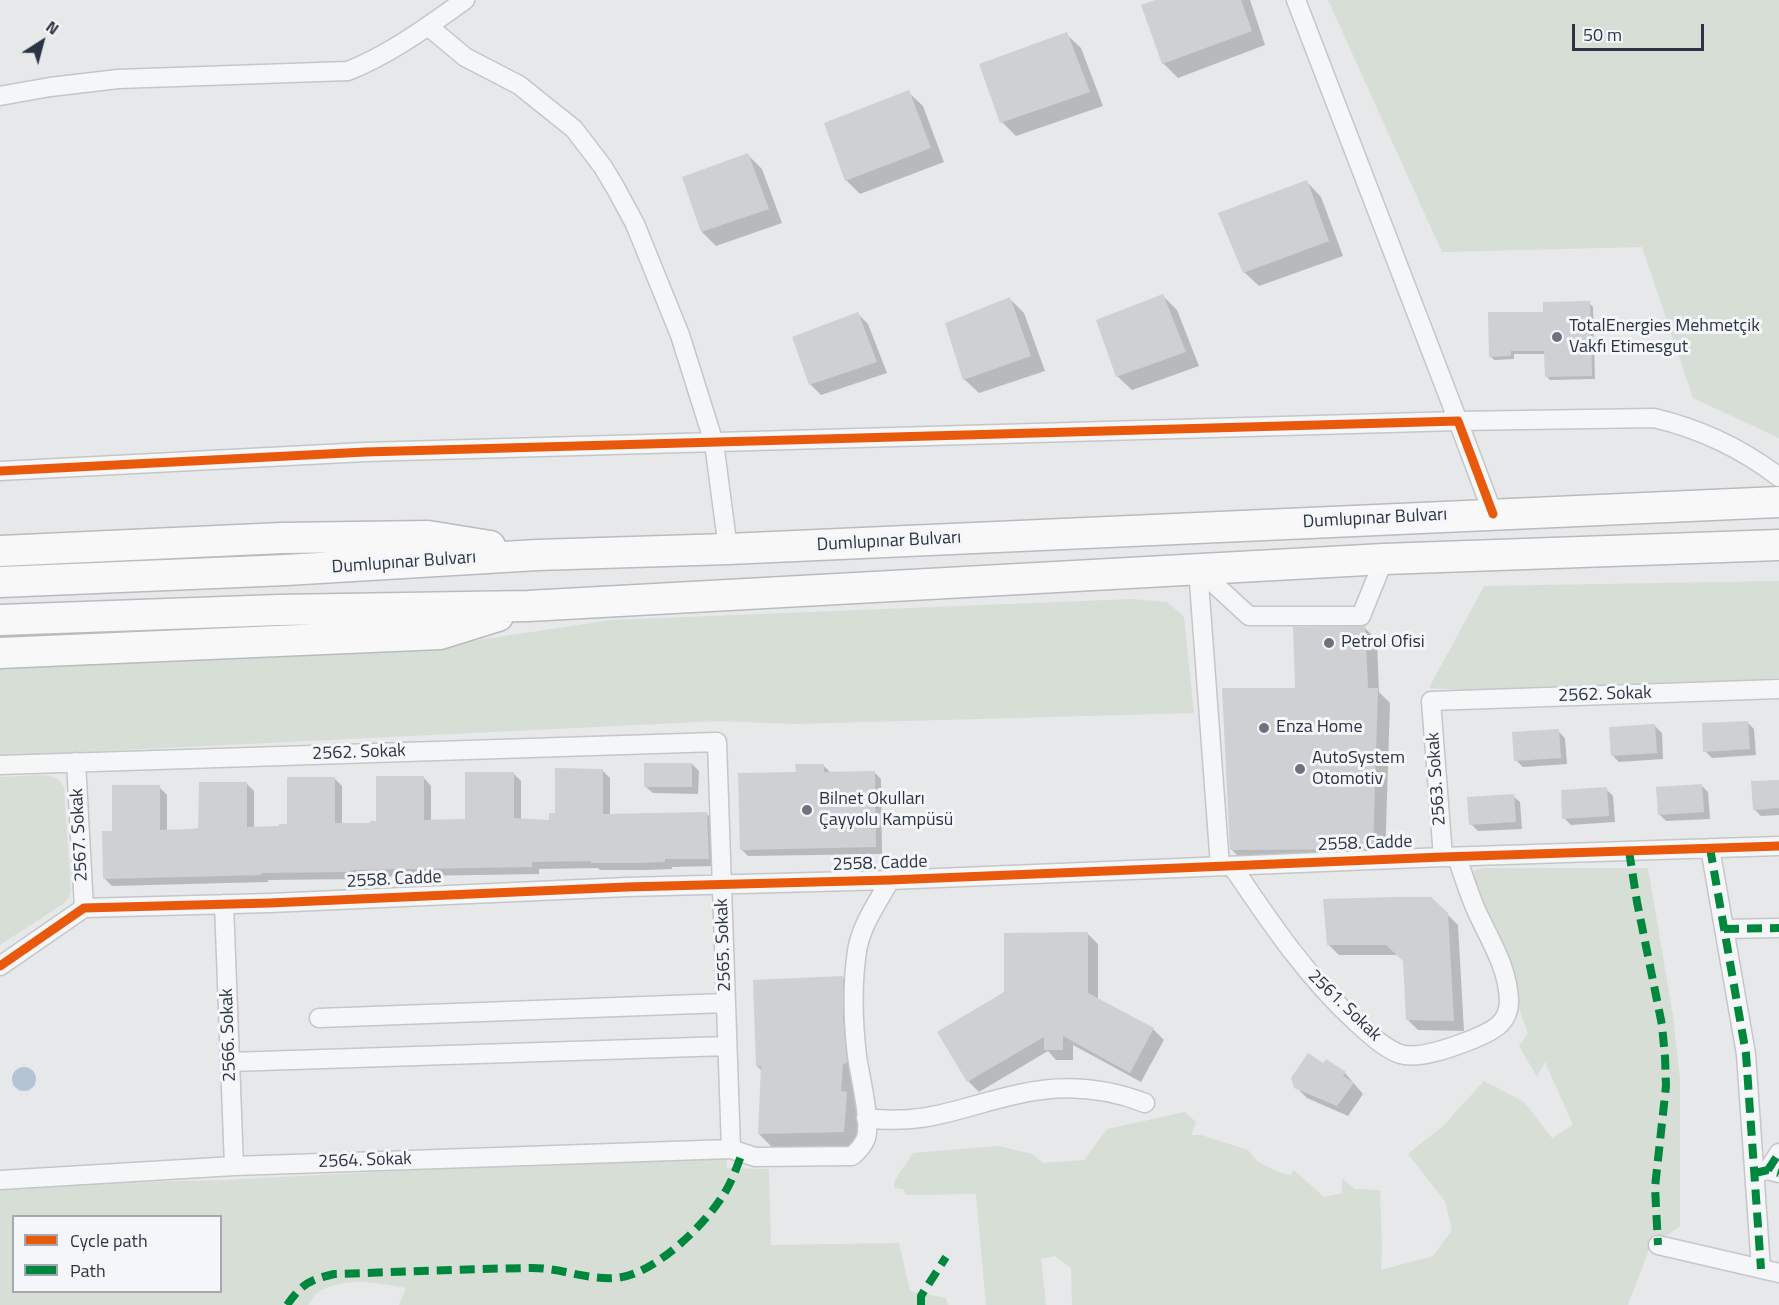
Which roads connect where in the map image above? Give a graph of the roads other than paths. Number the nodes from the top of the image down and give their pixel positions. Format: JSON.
{"nodes":[{"id":1,"x":465,"y":0,"type":"edge"},
{"id":2,"x":1296,"y":0,"type":"edge"},
{"id":3,"x":428,"y":26,"type":"junction"},
{"id":4,"x":0,"y":96,"type":"edge"},
{"id":5,"x":1458,"y":421,"type":"junction"},
{"id":6,"x":714,"y":443,"type":"junction"},
{"id":7,"x":0,"y":471,"type":"edge"},
{"id":8,"x":1779,"y":477,"type":"edge"},
{"id":9,"x":1779,"y":502,"type":"edge"},
{"id":10,"x":1493,"y":514,"type":"junction"},
{"id":11,"x":1779,"y":545,"type":"edge"},
{"id":12,"x":728,"y":549,"type":"junction"},
{"id":13,"x":0,"y":551,"type":"edge"},
{"id":14,"x":537,"y":555,"type":"junction"},
{"id":15,"x":1384,"y":560,"type":"junction"},
{"id":16,"x":1198,"y":569,"type":"junction"},
{"id":17,"x":0,"y":582,"type":"edge"},
{"id":18,"x":528,"y":606,"type":"junction"},
{"id":19,"x":0,"y":620,"type":"edge"},
{"id":20,"x":0,"y":653,"type":"edge"},
{"id":21,"x":1779,"y":689,"type":"edge"},
{"id":22,"x":1431,"y":701,"type":"joint"},
{"id":23,"x":717,"y":742,"type":"joint"},
{"id":24,"x":76,"y":762,"type":"junction"},
{"id":25,"x":0,"y":765,"type":"edge"},
{"id":26,"x":1779,"y":846,"type":"edge"},
{"id":27,"x":1710,"y":848,"type":"junction"},
{"id":28,"x":1450,"y":857,"type":"junction"},
{"id":29,"x":1226,"y":866,"type":"junction"},
{"id":30,"x":890,"y":880,"type":"junction"},
{"id":31,"x":722,"y":885,"type":"junction"},
{"id":32,"x":224,"y":904,"type":"junction"},
{"id":33,"x":84,"y":908,"type":"junction"},
{"id":34,"x":1779,"y":928,"type":"edge"},
{"id":35,"x":1724,"y":929,"type":"junction"},
{"id":36,"x":0,"y":966,"type":"edge"},
{"id":37,"x":725,"y":1003,"type":"junction"},
{"id":38,"x":319,"y":1018,"type":"dead end"},
{"id":39,"x":727,"y":1046,"type":"junction"},
{"id":40,"x":230,"y":1062,"type":"junction"},
{"id":41,"x":1145,"y":1103,"type":"dead end"},
{"id":42,"x":867,"y":1118,"type":"junction"},
{"id":43,"x":731,"y":1149,"type":"junction"},
{"id":44,"x":1779,"y":1153,"type":"edge"},
{"id":45,"x":234,"y":1166,"type":"junction"},
{"id":46,"x":1767,"y":1172,"type":"edge"},
{"id":47,"x":0,"y":1180,"type":"edge"},
{"id":48,"x":1658,"y":1245,"type":"dead end"},
{"id":49,"x":1770,"y":1271,"type":"edge"}],
"edges":[{"from":1,"to":3,"type":"street"},
{"from":2,"to":5,"type":"street"},
{"from":3,"to":4,"type":"street"},
{"from":3,"to":6,"type":"street"},
{"from":5,"to":6,"type":"street"},
{"from":5,"to":8,"type":"street"},
{"from":5,"to":10,"type":"street"},
{"from":6,"to":7,"type":"street"},
{"from":6,"to":12,"type":"street"},
{"from":9,"to":10,"type":"highway","name":"Dumlupınar Bulvarı"},
{"from":10,"to":12,"type":"highway","name":"Dumlupınar Bulvarı"},
{"from":11,"to":15,"type":"highway"},
{"from":12,"to":14,"type":"highway","name":"Dumlupınar Bulvarı"},
{"from":13,"to":14,"type":"highway"},
{"from":14,"to":17,"type":"highway","name":"Dumlupınar Bulvarı"},
{"from":15,"to":16,"type":"highway"},
{"from":15,"to":16,"type":"street"},
{"from":16,"to":18,"type":"highway"},
{"from":16,"to":29,"type":"street"},
{"from":18,"to":19,"type":"highway"},
{"from":18,"to":20,"type":"highway"},
{"from":21,"to":22,"type":"street","name":"2562. Sokak"},
{"from":22,"to":28,"type":"street","name":"2563. Sokak"},
{"from":23,"to":24,"type":"street","name":"2562. Sokak"},
{"from":23,"to":31,"type":"street","name":"2565. Sokak"},
{"from":24,"to":25,"type":"street","name":"2562. Sokak"},
{"from":24,"to":33,"type":"street","name":"2567. Sokak"},
{"from":26,"to":27,"type":"street","name":"2558. Cadde"},
{"from":27,"to":28,"type":"street","name":"2558. Cadde"},
{"from":27,"to":35,"type":"street"},
{"from":28,"to":29,"type":"street","name":"2558. Cadde"},
{"from":28,"to":29,"type":"street","name":"2561. Sokak"},
{"from":29,"to":30,"type":"street","name":"2558. Cadde"},
{"from":30,"to":31,"type":"street","name":"2558. Cadde"},
{"from":30,"to":42,"type":"street"},
{"from":31,"to":32,"type":"street","name":"2558. Cadde"},
{"from":31,"to":37,"type":"street","name":"2565. Sokak"},
{"from":32,"to":33,"type":"street","name":"2558. Cadde"},
{"from":32,"to":40,"type":"street","name":"2566. Sokak"},
{"from":33,"to":36,"type":"street"},
{"from":34,"to":35,"type":"street"},
{"from":35,"to":46,"type":"street"},
{"from":37,"to":38,"type":"street"},
{"from":37,"to":39,"type":"street","name":"2565. Sokak"},
{"from":39,"to":40,"type":"street"},
{"from":39,"to":43,"type":"street","name":"2565. Sokak"},
{"from":40,"to":45,"type":"street","name":"2566. Sokak"},
{"from":41,"to":42,"type":"street"},
{"from":42,"to":43,"type":"street","name":"2564. Sokak"},
{"from":43,"to":45,"type":"street","name":"2564. Sokak"},
{"from":44,"to":46,"type":"street"},
{"from":45,"to":47,"type":"street","name":"2564. Sokak"},
{"from":46,"to":49,"type":"street"},
{"from":48,"to":49,"type":"street"}]}
